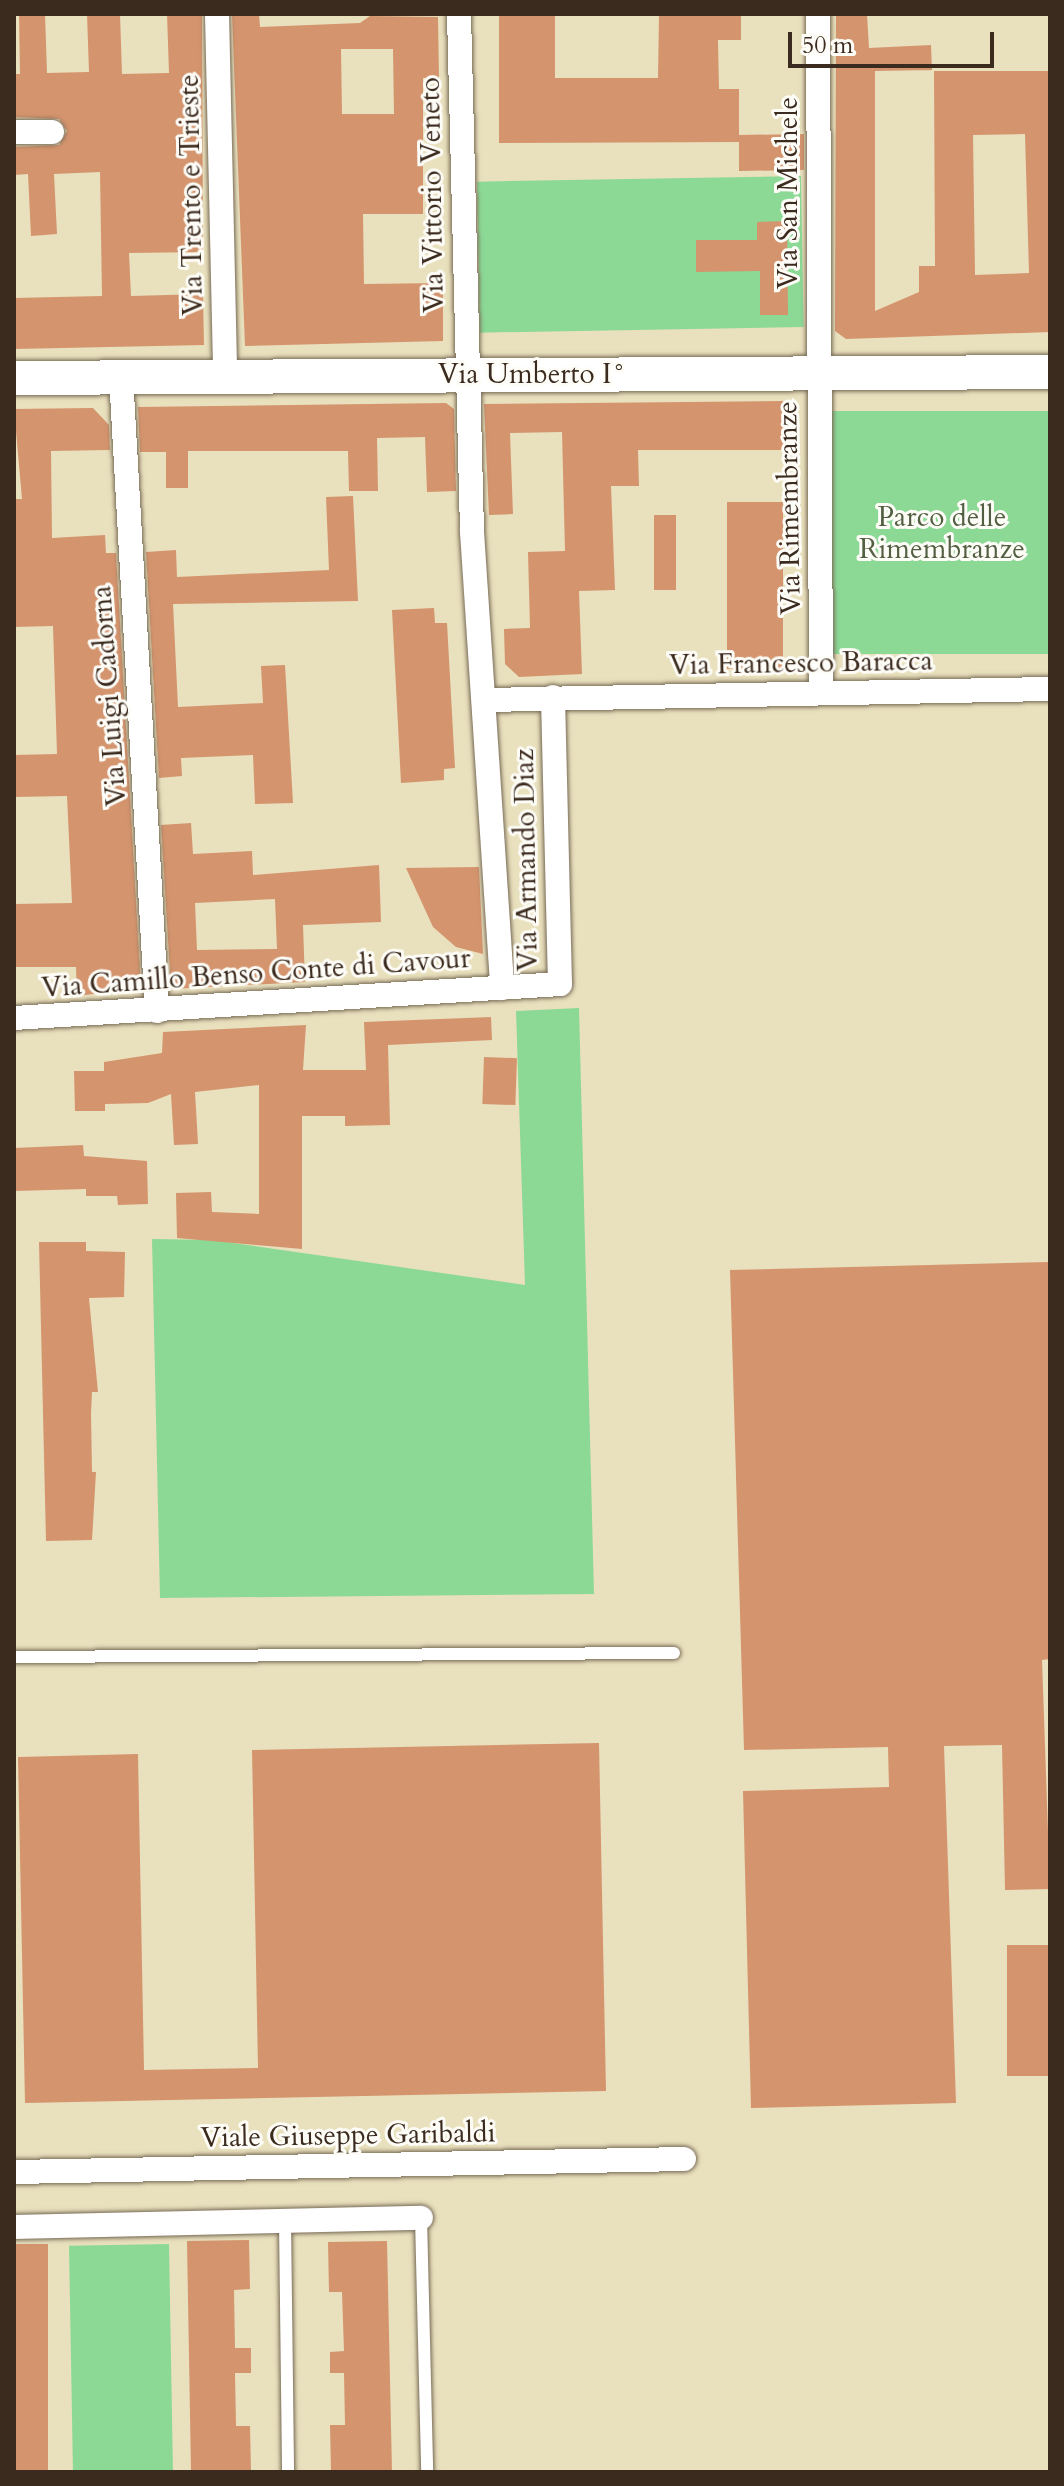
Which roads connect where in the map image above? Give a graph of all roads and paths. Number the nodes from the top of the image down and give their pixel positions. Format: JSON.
{"nodes":[{"id":1,"x":217,"y":14,"type":"edge"},
{"id":2,"x":459,"y":14,"type":"edge"},
{"id":3,"x":818,"y":14,"type":"edge"},
{"id":4,"x":14,"y":132,"type":"edge"},
{"id":5,"x":52,"y":132,"type":"dead end"},
{"id":6,"x":819,"y":371,"type":"junction"},
{"id":7,"x":1050,"y":372,"type":"edge"},
{"id":8,"x":225,"y":375,"type":"junction"},
{"id":9,"x":465,"y":375,"type":"junction"},
{"id":10,"x":121,"y":376,"type":"junction"},
{"id":11,"x":14,"y":378,"type":"edge"},
{"id":12,"x":1050,"y":689,"type":"edge"},
{"id":13,"x":821,"y":691,"type":"junction"},
{"id":14,"x":553,"y":697,"type":"junction"},
{"id":15,"x":486,"y":700,"type":"junction"},
{"id":16,"x":502,"y":988,"type":"junction"},
{"id":17,"x":157,"y":1011,"type":"junction"},
{"id":18,"x":14,"y":1018,"type":"edge"},
{"id":19,"x":674,"y":1653,"type":"dead end"},
{"id":20,"x":14,"y":1657,"type":"edge"},
{"id":21,"x":684,"y":2159,"type":"dead end"},
{"id":22,"x":14,"y":2172,"type":"edge"},
{"id":23,"x":421,"y":2218,"type":"joint"},
{"id":24,"x":285,"y":2221,"type":"junction"},
{"id":25,"x":14,"y":2227,"type":"edge"},
{"id":26,"x":288,"y":2472,"type":"edge"},
{"id":27,"x":427,"y":2472,"type":"edge"}],
"edges":[{"from":1,"to":8,"type":"street","name":"Via Trento e Trieste"},
{"from":2,"to":9,"type":"street","name":"Via Vittorio Veneto"},
{"from":3,"to":6,"type":"street","name":"Via San Michele"},
{"from":4,"to":5,"type":"street"},
{"from":6,"to":7,"type":"street","name":"Via Umberto I°"},
{"from":6,"to":9,"type":"street","name":"Via Umberto I°"},
{"from":6,"to":13,"type":"street","name":"Via Rimembranze"},
{"from":8,"to":9,"type":"street","name":"Via Umberto I°"},
{"from":8,"to":10,"type":"street","name":"Via Umberto I°"},
{"from":9,"to":15,"type":"street","name":"Via Armando Diaz"},
{"from":10,"to":11,"type":"street","name":"Via Umberto I°"},
{"from":10,"to":17,"type":"street","name":"Via Luigi Cadorna"},
{"from":12,"to":13,"type":"street","name":"Via Francesco Baracca"},
{"from":13,"to":14,"type":"street","name":"Via Francesco Baracca"},
{"from":14,"to":15,"type":"street"},
{"from":14,"to":16,"type":"street","name":"Via Armando Diaz"},
{"from":15,"to":16,"type":"street","name":"Via Armando Diaz"},
{"from":16,"to":17,"type":"street","name":"Via Camillo Benso Conte di Cavour"},
{"from":17,"to":18,"type":"street","name":"Via Camillo Benso Conte di Cavour"},
{"from":19,"to":20,"type":"lane"},
{"from":21,"to":22,"type":"street","name":"Viale Giuseppe Garibaldi"},
{"from":23,"to":24,"type":"street"},
{"from":23,"to":27,"type":"lane"},
{"from":24,"to":25,"type":"street"},
{"from":24,"to":26,"type":"lane"}]}
